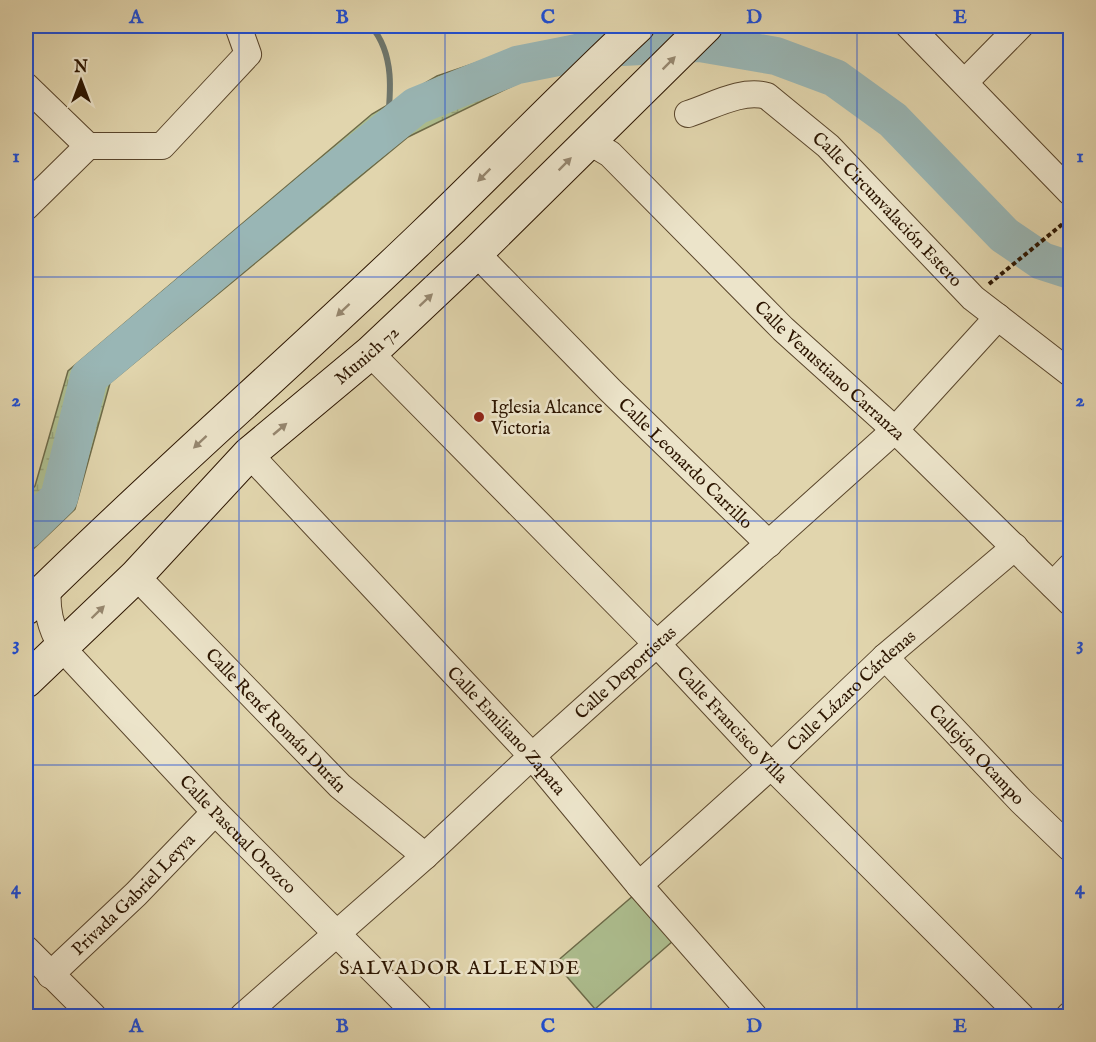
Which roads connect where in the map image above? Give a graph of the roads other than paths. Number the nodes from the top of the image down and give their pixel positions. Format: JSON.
{"nodes":[{"id":1,"x":238,"y":26,"type":"edge"},
{"id":2,"x":638,"y":26,"type":"edge"},
{"id":3,"x":706,"y":26,"type":"edge"},
{"id":4,"x":909,"y":26,"type":"edge"},
{"id":5,"x":1020,"y":26,"type":"edge"},
{"id":6,"x":965,"y":82,"type":"junction"},
{"id":7,"x":26,"y":86,"type":"edge"},
{"id":8,"x":688,"y":114,"type":"dead end"},
{"id":9,"x":588,"y":141,"type":"junction"},
{"id":10,"x":88,"y":146,"type":"junction"},
{"id":11,"x":1071,"y":192,"type":"edge"},
{"id":12,"x":26,"y":207,"type":"edge"},
{"id":13,"x":476,"y":253,"type":"junction"},
{"id":14,"x":998,"y":317,"type":"junction"},
{"id":15,"x":370,"y":353,"type":"junction"},
{"id":16,"x":1071,"y":374,"type":"edge"},
{"id":17,"x":896,"y":430,"type":"junction"},
{"id":18,"x":249,"y":454,"type":"junction"},
{"id":19,"x":769,"y":544,"type":"junction"},
{"id":20,"x":1015,"y":547,"type":"junction"},
{"id":21,"x":135,"y":576,"type":"junction"},
{"id":22,"x":1065,"y":584,"type":"edge"},
{"id":23,"x":37,"y":597,"type":"edge"},
{"id":24,"x":658,"y":645,"type":"junction"},
{"id":25,"x":62,"y":648,"type":"junction"},
{"id":26,"x":885,"y":657,"type":"junction"},
{"id":27,"x":26,"y":681,"type":"edge"},
{"id":28,"x":532,"y":756,"type":"junction"},
{"id":29,"x":771,"y":766,"type":"junction"},
{"id":30,"x":215,"y":812,"type":"junction"},
{"id":31,"x":1071,"y":848,"type":"edge"},
{"id":32,"x":425,"y":856,"type":"junction"},
{"id":33,"x":639,"y":885,"type":"junction"},
{"id":34,"x":336,"y":934,"type":"junction"},
{"id":35,"x":26,"y":950,"type":"edge"},
{"id":36,"x":50,"y":975,"type":"junction"},
{"id":37,"x":93,"y":1017,"type":"edge"},
{"id":38,"x":243,"y":1017,"type":"edge"},
{"id":39,"x":419,"y":1017,"type":"edge"},
{"id":40,"x":754,"y":1017,"type":"edge"},
{"id":41,"x":1021,"y":1017,"type":"edge"}],
"edges":[{"from":1,"to":10,"type":"street"},
{"from":2,"to":23,"type":"main road","one_way":true},
{"from":9,"to":3,"type":"main road","name":"Munich 72","one_way":true},
{"from":4,"to":6,"type":"street"},
{"from":5,"to":6,"type":"street"},
{"from":6,"to":11,"type":"street"},
{"from":7,"to":10,"type":"street"},
{"from":8,"to":14,"type":"street","name":"Calle Circunvalación Estero"},
{"from":13,"to":9,"type":"main road","name":"Munich 72","one_way":true},
{"from":9,"to":17,"type":"street","name":"Calle Venustiano Carranza"},
{"from":10,"to":12,"type":"street"},
{"from":15,"to":13,"type":"main road","name":"Munich 72","one_way":true},
{"from":13,"to":19,"type":"street","name":"Calle Leonardo Carrillo"},
{"from":14,"to":16,"type":"street","name":"Calle Circunvalación Estero"},
{"from":14,"to":17,"type":"street","name":"Calle Deportistas"},
{"from":18,"to":15,"type":"main road","name":"Munich 72","one_way":true},
{"from":15,"to":24,"type":"street","name":"Calle Francisco Villa"},
{"from":17,"to":19,"type":"street","name":"Calle Deportistas"},
{"from":17,"to":20,"type":"street","name":"Calle Venustiano Carranza"},
{"from":18,"to":21,"type":"main road","name":"Munich 72"},
{"from":18,"to":28,"type":"street","name":"Calle Emiliano Zapata"},
{"from":19,"to":24,"type":"street","name":"Calle Deportistas"},
{"from":20,"to":22,"type":"street","name":"Calle Venustiano Carranza"},
{"from":20,"to":26,"type":"street","name":"Calle Lázaro Cárdenas"},
{"from":25,"to":21,"type":"main road","name":"Munich 72","one_way":true},
{"from":21,"to":32,"type":"street","name":"Calle René Román Durán"},
{"from":23,"to":25,"type":"street","name":"Calle Pascual Orozco"},
{"from":24,"to":28,"type":"street","name":"Calle Deportistas"},
{"from":24,"to":29,"type":"street","name":"Calle Francisco Villa"},
{"from":25,"to":27,"type":"main road","name":"Munich 72"},
{"from":25,"to":30,"type":"street","name":"Calle Pascual Orozco"},
{"from":26,"to":29,"type":"street","name":"Calle Lázaro Cárdenas"},
{"from":26,"to":31,"type":"street","name":"Callejón Ocampo"},
{"from":28,"to":32,"type":"street","name":"Calle Deportistas"},
{"from":28,"to":33,"type":"street","name":"Calle Emiliano Zapata"},
{"from":29,"to":33,"type":"street","name":"Calle Lázaro Cárdenas"},
{"from":29,"to":41,"type":"street","name":"Calle Francisco Villa"},
{"from":30,"to":34,"type":"street","name":"Calle Pascual Orozco"},
{"from":30,"to":36,"type":"street","name":"Privada Gabriel Leyva"},
{"from":32,"to":34,"type":"street","name":"Calle Deportistas"},
{"from":33,"to":40,"type":"street","name":"Calle Emiliano Zapata"},
{"from":34,"to":38,"type":"street","name":"Calle Deportistas"},
{"from":34,"to":39,"type":"street","name":"Calle Pascual Orozco"},
{"from":35,"to":36,"type":"street"},
{"from":36,"to":37,"type":"street"}]}
